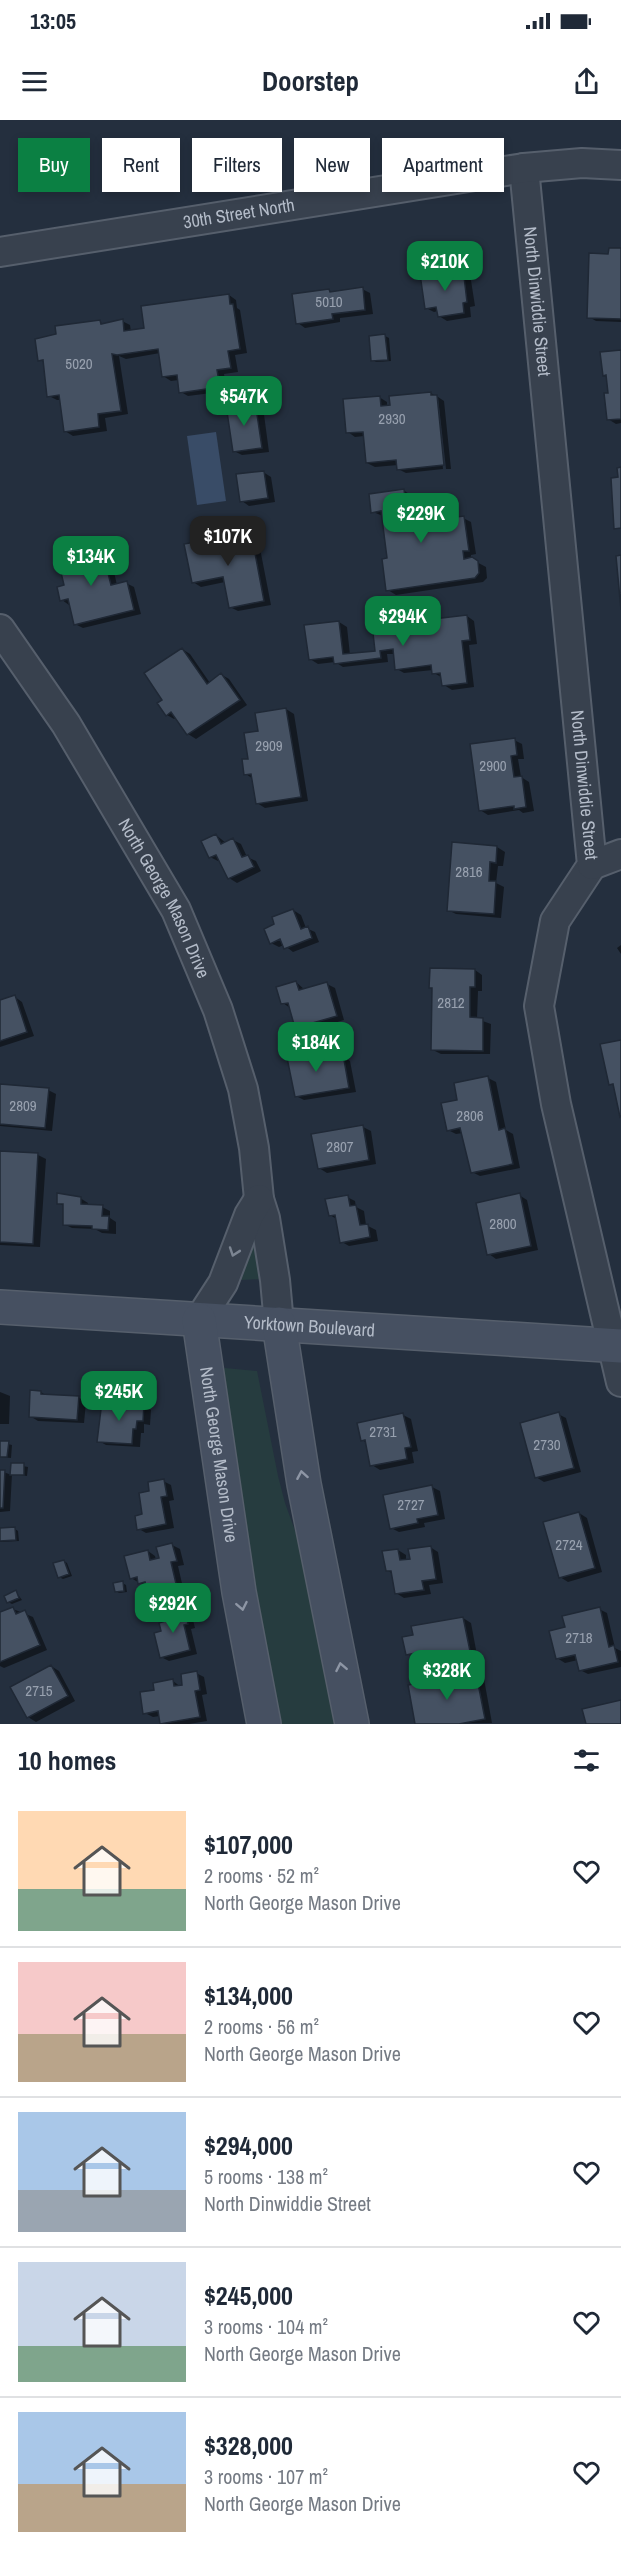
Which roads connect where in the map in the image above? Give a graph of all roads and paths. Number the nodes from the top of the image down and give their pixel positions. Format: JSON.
{"nodes":[{"id":1,"x":621,"y":165,"type":"edge"},
{"id":2,"x":524,"y":168,"type":"junction"},
{"id":3,"x":0,"y":252,"type":"edge"},
{"id":4,"x":0,"y":629,"type":"edge"},
{"id":5,"x":621,"y":854,"type":"edge"},
{"id":6,"x":592,"y":865,"type":"junction"},
{"id":7,"x":259,"y":1199,"type":"junction"},
{"id":8,"x":0,"y":1307,"type":"edge"},
{"id":9,"x":199,"y":1320,"type":"junction"},
{"id":10,"x":279,"y":1324,"type":"junction"},
{"id":11,"x":617,"y":1346,"type":"edge"},
{"id":12,"x":621,"y":1382,"type":"edge"},
{"id":13,"x":264,"y":1724,"type":"edge"},
{"id":14,"x":352,"y":1724,"type":"edge"}],
"edges":[{"from":1,"to":2,"type":"street","name":"30th Street North"},
{"from":2,"to":3,"type":"street","name":"30th Street North"},
{"from":2,"to":6,"type":"street","name":"North Dinwiddie Street"},
{"from":4,"to":7,"type":"street","name":"North George Mason Drive"},
{"from":5,"to":6,"type":"street"},
{"from":6,"to":11,"type":"street","name":"North Dinwiddie Street"},
{"from":7,"to":9,"type":"street","one_way":true},
{"from":7,"to":10,"type":"street","name":"North George Mason Drive"},
{"from":8,"to":9,"type":"street","name":"Yorktown Boulevard"},
{"from":9,"to":10,"type":"street","name":"Yorktown Boulevard"},
{"from":9,"to":13,"type":"street","name":"North George Mason Drive","one_way":true},
{"from":10,"to":11,"type":"street","name":"Yorktown Boulevard"},
{"from":14,"to":10,"type":"street","name":"North George Mason Drive","one_way":true},
{"from":11,"to":12,"type":"street","name":"North Dinwiddie Street"}]}
